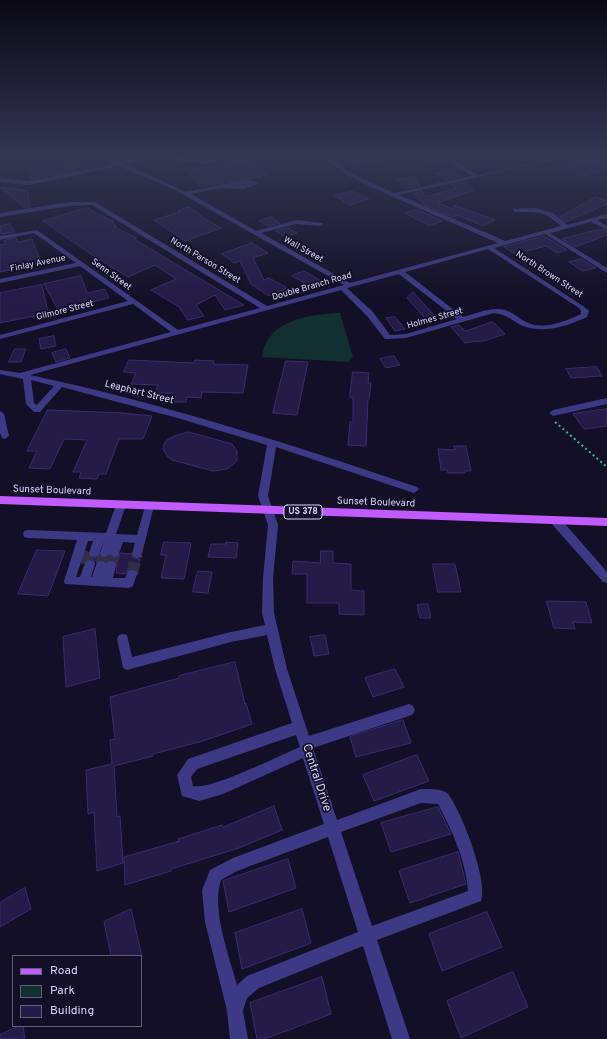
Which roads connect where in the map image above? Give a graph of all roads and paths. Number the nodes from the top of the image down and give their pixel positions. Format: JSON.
{"nodes":[{"id":1,"x":66,"y":204,"type":"edge"},
{"id":2,"x":94,"y":204,"type":"edge"},
{"id":3,"x":203,"y":204,"type":"edge"},
{"id":4,"x":416,"y":204,"type":"edge"},
{"id":5,"x":515,"y":210,"type":"dead end"},
{"id":6,"x":0,"y":215,"type":"edge"},
{"id":7,"x":607,"y":216,"type":"edge"},
{"id":8,"x":592,"y":220,"type":"junction"},
{"id":9,"x":320,"y":224,"type":"dead end"},
{"id":10,"x":566,"y":227,"type":"junction"},
{"id":11,"x":607,"y":228,"type":"edge"},
{"id":12,"x":545,"y":232,"type":"junction"},
{"id":13,"x":255,"y":233,"type":"junction"},
{"id":14,"x":0,"y":238,"type":"edge"},
{"id":15,"x":504,"y":243,"type":"junction"},
{"id":16,"x":489,"y":247,"type":"junction"},
{"id":17,"x":81,"y":264,"type":"junction"},
{"id":18,"x":400,"y":271,"type":"junction"},
{"id":19,"x":607,"y":271,"type":"edge"},
{"id":20,"x":0,"y":281,"type":"edge"},
{"id":21,"x":346,"y":286,"type":"junction"},
{"id":22,"x":134,"y":302,"type":"junction"},
{"id":23,"x":267,"y":309,"type":"junction"},
{"id":24,"x":506,"y":311,"type":"joint"},
{"id":25,"x":462,"y":320,"type":"junction"},
{"id":26,"x":177,"y":333,"type":"junction"},
{"id":27,"x":0,"y":337,"type":"edge"},
{"id":28,"x":0,"y":372,"type":"edge"},
{"id":29,"x":24,"y":376,"type":"junction"},
{"id":30,"x":60,"y":384,"type":"junction"},
{"id":31,"x":607,"y":401,"type":"edge"},
{"id":32,"x":0,"y":414,"type":"edge"},
{"id":33,"x":553,"y":414,"type":"joint"},
{"id":34,"x":5,"y":436,"type":"dead end"},
{"id":35,"x":272,"y":442,"type":"junction"},
{"id":36,"x":607,"y":467,"type":"edge"},
{"id":37,"x":414,"y":490,"type":"dead end"},
{"id":38,"x":0,"y":500,"type":"edge"},
{"id":39,"x":121,"y":505,"type":"junction"},
{"id":40,"x":149,"y":506,"type":"junction"},
{"id":41,"x":269,"y":511,"type":"junction"},
{"id":42,"x":555,"y":520,"type":"junction"},
{"id":43,"x":607,"y":522,"type":"edge"},
{"id":44,"x":28,"y":534,"type":"dead end"},
{"id":45,"x":102,"y":537,"type":"junction"},
{"id":46,"x":141,"y":539,"type":"junction"},
{"id":47,"x":92,"y":552,"type":"tunnel mouth"},
{"id":48,"x":110,"y":553,"type":"tunnel mouth"},
{"id":49,"x":137,"y":554,"type":"tunnel mouth"},
{"id":50,"x":132,"y":574,"type":"tunnel mouth"},
{"id":51,"x":607,"y":579,"type":"edge"},
{"id":52,"x":81,"y":581,"type":"junction"},
{"id":53,"x":101,"y":582,"type":"junction"},
{"id":54,"x":272,"y":629,"type":"junction"},
{"id":55,"x":123,"y":639,"type":"dead end"},
{"id":56,"x":409,"y":710,"type":"dead end"},
{"id":57,"x":300,"y":727,"type":"junction"},
{"id":58,"x":306,"y":747,"type":"junction"},
{"id":59,"x":332,"y":828,"type":"junction"},
{"id":60,"x":367,"y":936,"type":"junction"},
{"id":61,"x":234,"y":1011,"type":"junction"},
{"id":62,"x":239,"y":1039,"type":"edge"},
{"id":63,"x":401,"y":1039,"type":"edge"}],
"edges":[{"from":1,"to":6,"type":"street","name":"North Parson Street"},
{"from":2,"to":23,"type":"street","name":"North Parson Street"},
{"from":3,"to":13,"type":"street","name":"Wall Street"},
{"from":4,"to":15,"type":"street"},
{"from":5,"to":10,"type":"street"},
{"from":7,"to":8,"type":"street","name":"Double Branch Road"},
{"from":8,"to":10,"type":"street","name":"Double Branch Road"},
{"from":8,"to":11,"type":"street"},
{"from":9,"to":13,"type":"street"},
{"from":10,"to":12,"type":"street","name":"Double Branch Road"},
{"from":12,"to":15,"type":"street","name":"Double Branch Road"},
{"from":12,"to":19,"type":"street"},
{"from":13,"to":21,"type":"street","name":"Wall Street"},
{"from":14,"to":17,"type":"street","name":"Senn Street"},
{"from":15,"to":16,"type":"street","name":"Double Branch Road"},
{"from":16,"to":18,"type":"street","name":"Double Branch Road"},
{"from":16,"to":24,"type":"street","name":"North Brown Street"},
{"from":17,"to":20,"type":"street","name":"Finlay Avenue"},
{"from":17,"to":22,"type":"street","name":"Senn Street"},
{"from":18,"to":21,"type":"street","name":"Double Branch Road"},
{"from":18,"to":25,"type":"street"},
{"from":21,"to":23,"type":"street","name":"Double Branch Road"},
{"from":21,"to":25,"type":"street","name":"Holmes Street"},
{"from":22,"to":26,"type":"street","name":"Senn Street"},
{"from":22,"to":27,"type":"street","name":"Gilmore Street"},
{"from":23,"to":26,"type":"street","name":"Double Branch Road"},
{"from":24,"to":25,"type":"street","name":"Holmes Street"},
{"from":26,"to":29,"type":"street","name":"Double Branch Road"},
{"from":28,"to":29,"type":"street","name":"Leaphart Street"},
{"from":29,"to":30,"type":"street","name":"Leaphart Street"},
{"from":29,"to":30,"type":"street"},
{"from":30,"to":35,"type":"street","name":"Leaphart Street"},
{"from":31,"to":33,"type":"street"},
{"from":32,"to":34,"type":"street"},
{"from":33,"to":36,"type":"path"},
{"from":35,"to":37,"type":"street","name":"Leaphart Street"},
{"from":35,"to":41,"type":"street"},
{"from":38,"to":39,"type":"main road","name":"Sunset Boulevard","number":"US 378"},
{"from":39,"to":40,"type":"main road","name":"Sunset Boulevard","number":"US 378"},
{"from":39,"to":45,"type":"street"},
{"from":40,"to":41,"type":"main road","name":"Sunset Boulevard","number":"US 378"},
{"from":40,"to":46,"type":"street"},
{"from":41,"to":42,"type":"main road","name":"Sunset Boulevard","number":"US 378"},
{"from":41,"to":54,"type":"street","name":"Central Drive"},
{"from":42,"to":43,"type":"main road","name":"Sunset Boulevard","number":"US 378"},
{"from":42,"to":51,"type":"street"},
{"from":44,"to":45,"type":"street"},
{"from":45,"to":46,"type":"street"},
{"from":45,"to":47,"type":"street"},
{"from":45,"to":48,"type":"street"},
{"from":45,"to":52,"type":"street"},
{"from":46,"to":49,"type":"street"},
{"from":50,"to":53,"type":"street"},
{"from":52,"to":53,"type":"street"},
{"from":52,"to":53,"type":"street"},
{"from":54,"to":55,"type":"street"},
{"from":54,"to":57,"type":"street","name":"Central Drive"},
{"from":56,"to":58,"type":"street"},
{"from":57,"to":58,"type":"street","name":"Central Drive"},
{"from":57,"to":58,"type":"street"},
{"from":58,"to":59,"type":"street","name":"Central Drive"},
{"from":59,"to":60,"type":"street","name":"Central Drive"},
{"from":59,"to":60,"type":"street"},
{"from":59,"to":61,"type":"street"},
{"from":60,"to":61,"type":"street"},
{"from":60,"to":63,"type":"street","name":"Central Drive"},
{"from":61,"to":62,"type":"street"}]}
